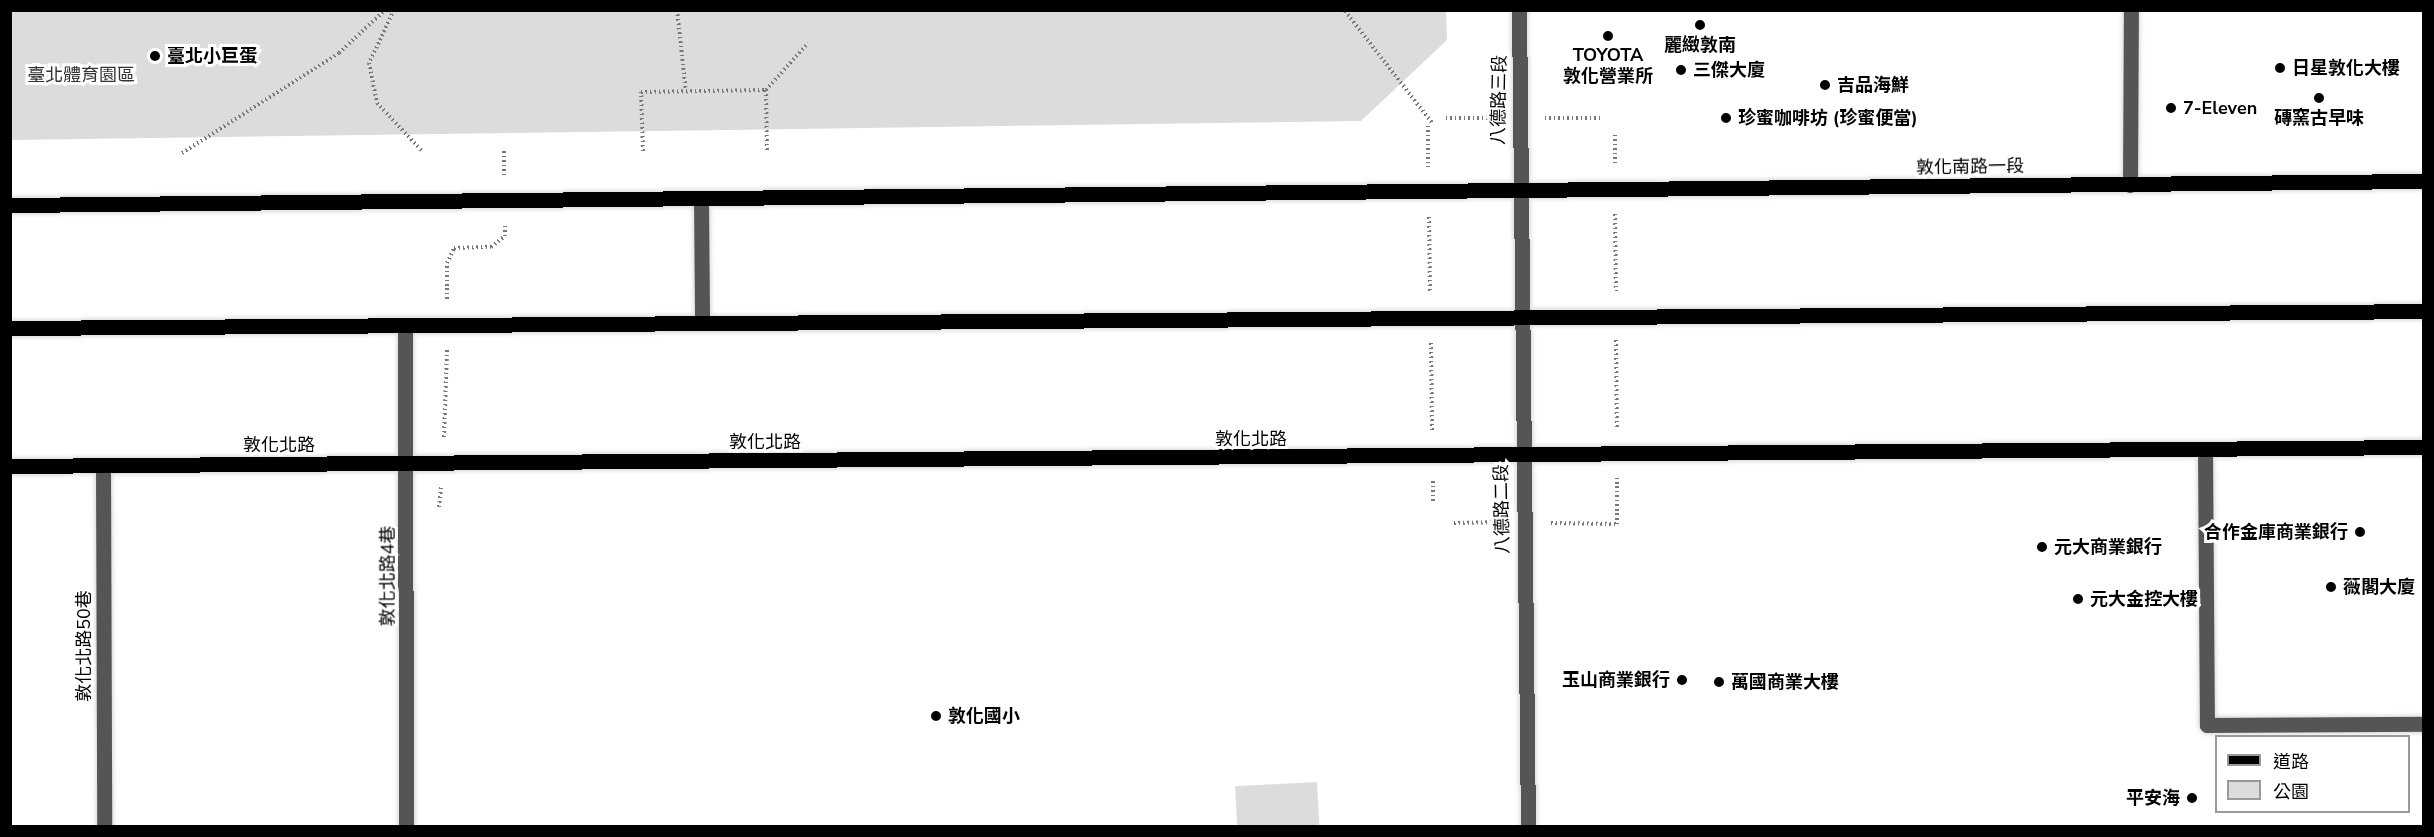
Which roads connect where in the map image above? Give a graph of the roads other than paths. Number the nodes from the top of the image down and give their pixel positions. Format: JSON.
{"nodes":[{"id":1,"x":1519,"y":10,"type":"edge"},
{"id":2,"x":2131,"y":10,"type":"edge"},
{"id":3,"x":2424,"y":181,"type":"edge"},
{"id":4,"x":2130,"y":185,"type":"junction"},
{"id":5,"x":1518,"y":191,"type":"junction"},
{"id":6,"x":701,"y":199,"type":"junction"},
{"id":7,"x":10,"y":205,"type":"edge"},
{"id":8,"x":2424,"y":311,"type":"edge"},
{"id":9,"x":1519,"y":315,"type":"junction"},
{"id":10,"x":702,"y":323,"type":"junction"},
{"id":11,"x":405,"y":325,"type":"junction"},
{"id":12,"x":10,"y":328,"type":"edge"},
{"id":13,"x":2424,"y":447,"type":"edge"},
{"id":14,"x":2205,"y":449,"type":"junction"},
{"id":15,"x":1521,"y":457,"type":"junction"},
{"id":16,"x":408,"y":464,"type":"junction"},
{"id":17,"x":10,"y":466,"type":"edge"},
{"id":18,"x":103,"y":466,"type":"junction"},
{"id":19,"x":2424,"y":724,"type":"edge"},
{"id":20,"x":104,"y":826,"type":"edge"},
{"id":21,"x":406,"y":826,"type":"edge"},
{"id":22,"x":1528,"y":826,"type":"edge"}],
"edges":[{"from":1,"to":5,"type":"street","name":"八德路三段"},
{"from":2,"to":4,"type":"street"},
{"from":3,"to":4,"type":"main road","name":"敦化南路一段"},
{"from":4,"to":5,"type":"main road","name":"敦化南路一段"},
{"from":5,"to":6,"type":"main road"},
{"from":5,"to":9,"type":"street","name":"八德路二段"},
{"from":6,"to":7,"type":"main road"},
{"from":6,"to":10,"type":"street"},
{"from":8,"to":9,"type":"main road"},
{"from":9,"to":10,"type":"main road"},
{"from":9,"to":15,"type":"street","name":"八德路二段"},
{"from":10,"to":11,"type":"main road"},
{"from":11,"to":12,"type":"main road"},
{"from":11,"to":16,"type":"street","name":"敦化北路4巷"},
{"from":13,"to":14,"type":"main road"},
{"from":14,"to":15,"type":"main road"},
{"from":14,"to":19,"type":"street"},
{"from":15,"to":16,"type":"main road","name":"敦化北路"},
{"from":15,"to":22,"type":"street","name":"八德路二段"},
{"from":16,"to":18,"type":"main road","name":"敦化北路"},
{"from":16,"to":21,"type":"street","name":"敦化北路4巷"},
{"from":17,"to":18,"type":"main road","name":"敦化北路"},
{"from":18,"to":20,"type":"street","name":"敦化北路50巷"}]}
